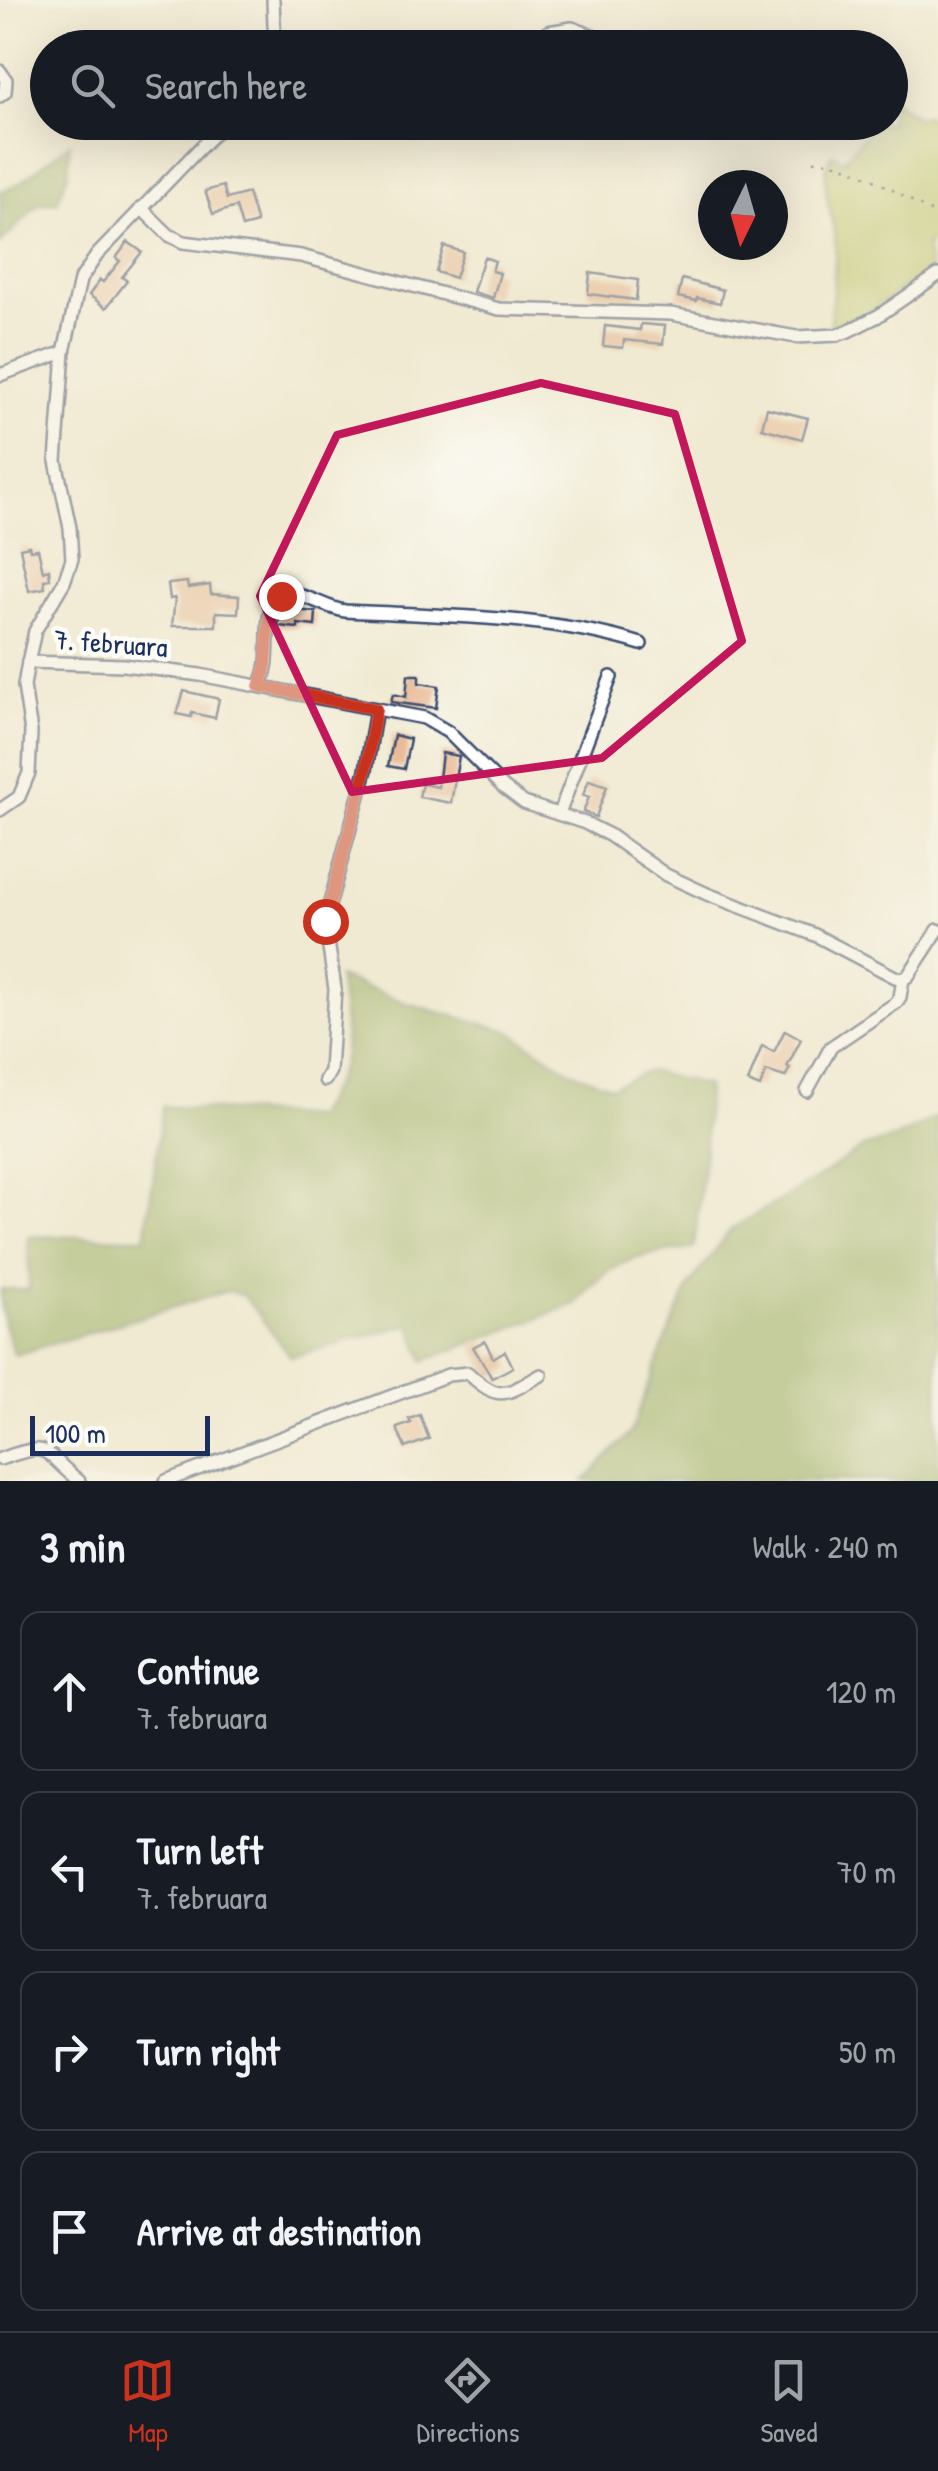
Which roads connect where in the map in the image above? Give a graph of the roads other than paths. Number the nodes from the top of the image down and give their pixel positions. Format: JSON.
{"nodes":[{"id":1,"x":273,"y":0,"type":"edge"},
{"id":2,"x":274,"y":30,"type":"edge"},
{"id":3,"x":0,"y":71,"type":"edge"},
{"id":4,"x":0,"y":96,"type":"edge"},
{"id":5,"x":207,"y":140,"type":"edge"},
{"id":6,"x":140,"y":208,"type":"junction"},
{"id":7,"x":938,"y":275,"type":"edge"},
{"id":8,"x":64,"y":352,"type":"junction"},
{"id":9,"x":0,"y":375,"type":"edge"},
{"id":10,"x":641,"y":644,"type":"dead end"},
{"id":11,"x":28,"y":662,"type":"junction"},
{"id":12,"x":610,"y":677,"type":"dead end"},
{"id":13,"x":259,"y":686,"type":"junction"},
{"id":14,"x":376,"y":709,"type":"junction"},
{"id":15,"x":0,"y":810,"type":"edge"},
{"id":16,"x":558,"y":814,"type":"junction"},
{"id":17,"x":938,"y":930,"type":"edge"},
{"id":18,"x":903,"y":978,"type":"junction"},
{"id":19,"x":325,"y":1080,"type":"dead end"},
{"id":20,"x":807,"y":1091,"type":"dead end"},
{"id":21,"x":541,"y":1375,"type":"dead end"},
{"id":22,"x":0,"y":1459,"type":"edge"},
{"id":23,"x":79,"y":1481,"type":"edge"},
{"id":24,"x":166,"y":1481,"type":"edge"}],
"edges":[{"from":1,"to":2,"type":"street"},
{"from":3,"to":4,"type":"street"},
{"from":5,"to":6,"type":"street","name":"7. februara"},
{"from":6,"to":7,"type":"street"},
{"from":6,"to":8,"type":"street","name":"7. februara"},
{"from":8,"to":9,"type":"street"},
{"from":8,"to":11,"type":"street","name":"7. februara"},
{"from":10,"to":13,"type":"street"},
{"from":11,"to":13,"type":"street","name":"7. februara"},
{"from":11,"to":15,"type":"street"},
{"from":12,"to":16,"type":"street"},
{"from":13,"to":14,"type":"street","name":"7. februara"},
{"from":14,"to":16,"type":"street","name":"7. februara"},
{"from":14,"to":19,"type":"street"},
{"from":16,"to":18,"type":"street","name":"7. februara"},
{"from":17,"to":18,"type":"street"},
{"from":18,"to":20,"type":"street"},
{"from":21,"to":24,"type":"street"},
{"from":22,"to":23,"type":"street"}]}
